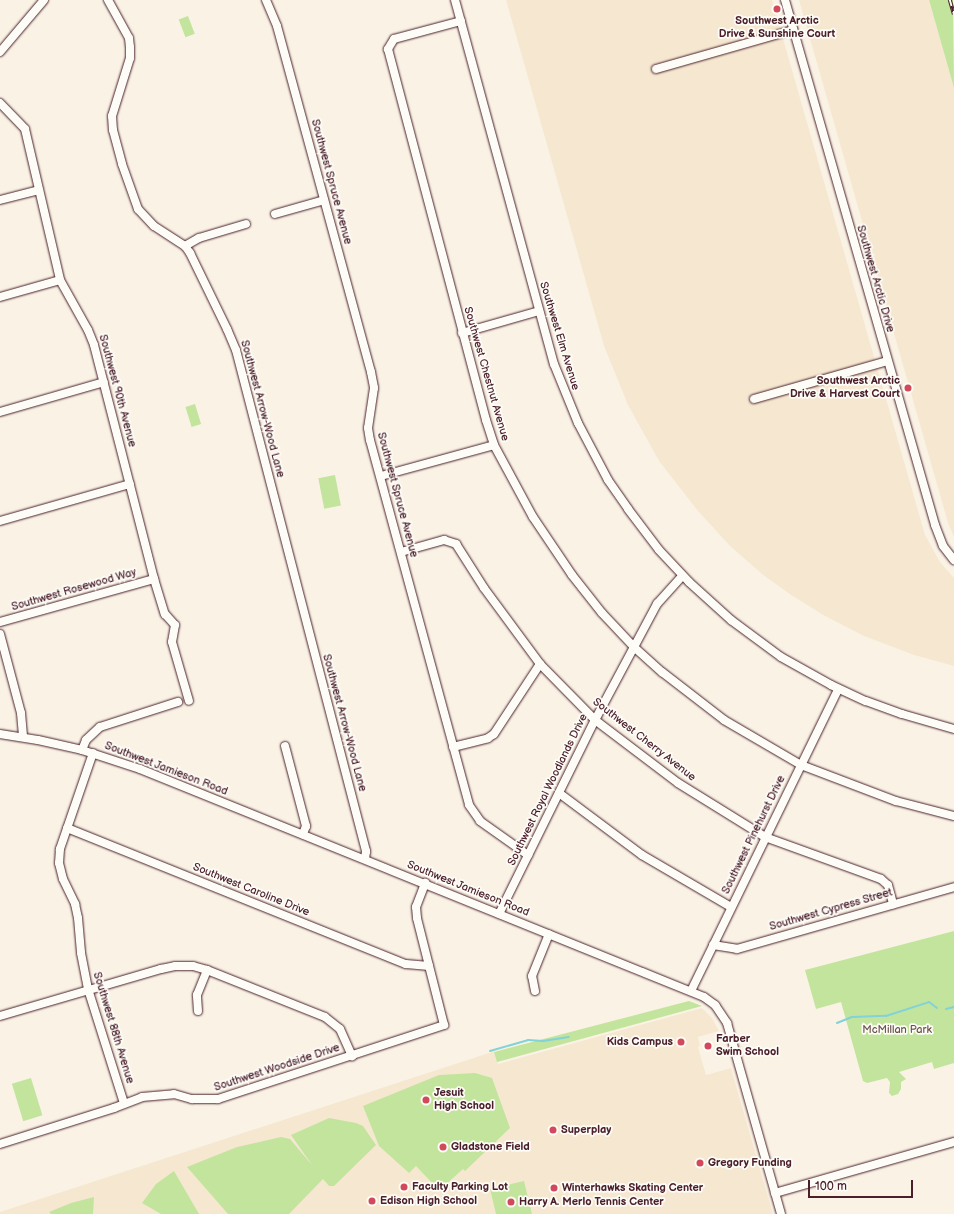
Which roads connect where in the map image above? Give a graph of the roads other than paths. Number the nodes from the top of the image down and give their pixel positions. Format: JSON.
{"nodes":[{"id":1,"x":44,"y":0,"type":"edge"},
{"id":2,"x":108,"y":0,"type":"edge"},
{"id":3,"x":266,"y":0,"type":"edge"},
{"id":4,"x":455,"y":0,"type":"edge"},
{"id":5,"x":784,"y":0,"type":"edge"},
{"id":6,"x":461,"y":21,"type":"junction"},
{"id":7,"x":793,"y":30,"type":"junction"},
{"id":8,"x":0,"y":52,"type":"edge"},
{"id":9,"x":656,"y":69,"type":"dead end"},
{"id":10,"x":0,"y":103,"type":"edge"},
{"id":11,"x":39,"y":190,"type":"junction"},
{"id":12,"x":0,"y":200,"type":"edge"},
{"id":13,"x":324,"y":200,"type":"junction"},
{"id":14,"x":274,"y":214,"type":"dead end"},
{"id":15,"x":246,"y":224,"type":"dead end"},
{"id":16,"x":185,"y":246,"type":"junction"},
{"id":17,"x":60,"y":280,"type":"junction"},
{"id":18,"x":0,"y":297,"type":"edge"},
{"id":19,"x":539,"y":311,"type":"junction"},
{"id":20,"x":462,"y":333,"type":"junction"},
{"id":21,"x":887,"y":361,"type":"junction"},
{"id":22,"x":104,"y":382,"type":"junction"},
{"id":23,"x":754,"y":399,"type":"dead end"},
{"id":24,"x":0,"y":412,"type":"edge"},
{"id":25,"x":494,"y":445,"type":"junction"},
{"id":26,"x":381,"y":476,"type":"junction"},
{"id":27,"x":130,"y":484,"type":"junction"},
{"id":28,"x":0,"y":521,"type":"edge"},
{"id":29,"x":402,"y":552,"type":"junction"},
{"id":30,"x":954,"y":560,"type":"edge"},
{"id":31,"x":682,"y":576,"type":"junction"},
{"id":32,"x":154,"y":579,"type":"junction"},
{"id":33,"x":0,"y":622,"type":"edge"},
{"id":34,"x":0,"y":634,"type":"edge"},
{"id":35,"x":634,"y":647,"type":"junction"},
{"id":36,"x":540,"y":664,"type":"junction"},
{"id":37,"x":838,"y":689,"type":"junction"},
{"id":38,"x":189,"y":701,"type":"dead end"},
{"id":39,"x":178,"y":702,"type":"dead end"},
{"id":40,"x":595,"y":720,"type":"junction"},
{"id":41,"x":954,"y":729,"type":"edge"},
{"id":42,"x":0,"y":734,"type":"edge"},
{"id":43,"x":23,"y":737,"type":"junction"},
{"id":44,"x":285,"y":746,"type":"dead end"},
{"id":45,"x":453,"y":748,"type":"junction"},
{"id":46,"x":82,"y":750,"type":"junction"},
{"id":47,"x":92,"y":753,"type":"junction"},
{"id":48,"x":801,"y":765,"type":"junction"},
{"id":49,"x":559,"y":793,"type":"junction"},
{"id":50,"x":954,"y":816,"type":"edge"},
{"id":51,"x":66,"y":828,"type":"junction"},
{"id":52,"x":303,"y":834,"type":"junction"},
{"id":53,"x":765,"y":837,"type":"junction"},
{"id":54,"x":528,"y":855,"type":"junction"},
{"id":55,"x":365,"y":859,"type":"junction"},
{"id":56,"x":425,"y":884,"type":"junction"},
{"id":57,"x":954,"y":887,"type":"edge"},
{"id":58,"x":894,"y":904,"type":"junction"},
{"id":59,"x":731,"y":907,"type":"junction"},
{"id":60,"x":499,"y":914,"type":"junction"},
{"id":61,"x":549,"y":934,"type":"junction"},
{"id":62,"x":713,"y":945,"type":"junction"},
{"id":63,"x":429,"y":966,"type":"junction"},
{"id":64,"x":207,"y":970,"type":"junction"},
{"id":65,"x":88,"y":989,"type":"junction"},
{"id":66,"x":691,"y":990,"type":"junction"},
{"id":67,"x":535,"y":991,"type":"dead end"},
{"id":68,"x":198,"y":1011,"type":"dead end"},
{"id":69,"x":0,"y":1016,"type":"edge"},
{"id":70,"x":352,"y":1056,"type":"junction"},
{"id":71,"x":124,"y":1103,"type":"junction"},
{"id":72,"x":954,"y":1142,"type":"edge"},
{"id":73,"x":0,"y":1144,"type":"edge"},
{"id":74,"x":775,"y":1194,"type":"junction"},
{"id":75,"x":781,"y":1214,"type":"edge"}],
"edges":[{"from":1,"to":8,"type":"street"},
{"from":2,"to":16,"type":"street","name":"Southwest Arrow-Wood Lane"},
{"from":3,"to":13,"type":"street","name":"Southwest Spruce Avenue"},
{"from":4,"to":6,"type":"street","name":"Southwest Elm Avenue"},
{"from":5,"to":7,"type":"street","name":"Southwest Arctic Drive"},
{"from":6,"to":19,"type":"street","name":"Southwest Elm Avenue"},
{"from":6,"to":20,"type":"street","name":"Southwest Chestnut Avenue"},
{"from":7,"to":9,"type":"street"},
{"from":7,"to":21,"type":"street","name":"Southwest Arctic Drive"},
{"from":10,"to":11,"type":"street","name":"Southwest 90th Avenue"},
{"from":11,"to":12,"type":"street"},
{"from":11,"to":17,"type":"street","name":"Southwest 90th Avenue"},
{"from":13,"to":14,"type":"street"},
{"from":13,"to":26,"type":"street","name":"Southwest Spruce Avenue"},
{"from":15,"to":16,"type":"street"},
{"from":16,"to":55,"type":"street","name":"Southwest Arrow-Wood Lane"},
{"from":17,"to":18,"type":"street"},
{"from":17,"to":22,"type":"street","name":"Southwest 90th Avenue"},
{"from":19,"to":20,"type":"street"},
{"from":19,"to":31,"type":"street","name":"Southwest Elm Avenue"},
{"from":20,"to":25,"type":"street","name":"Southwest Chestnut Avenue"},
{"from":21,"to":23,"type":"street"},
{"from":21,"to":30,"type":"street","name":"Southwest Arctic Drive"},
{"from":22,"to":24,"type":"street"},
{"from":22,"to":27,"type":"street","name":"Southwest 90th Avenue"},
{"from":25,"to":26,"type":"street"},
{"from":25,"to":35,"type":"street","name":"Southwest Chestnut Avenue"},
{"from":26,"to":29,"type":"street","name":"Southwest Spruce Avenue"},
{"from":27,"to":28,"type":"street"},
{"from":27,"to":32,"type":"street","name":"Southwest 90th Avenue"},
{"from":29,"to":36,"type":"street","name":"Southwest Cherry Avenue"},
{"from":29,"to":45,"type":"street","name":"Southwest Spruce Avenue"},
{"from":31,"to":35,"type":"street","name":"Southwest Royal Woodlands Drive"},
{"from":31,"to":37,"type":"street","name":"Southwest Elm Avenue"},
{"from":32,"to":33,"type":"street","name":"Southwest Rosewood Way"},
{"from":32,"to":38,"type":"street","name":"Southwest 90th Avenue"},
{"from":34,"to":43,"type":"street"},
{"from":35,"to":40,"type":"street","name":"Southwest Royal Woodlands Drive"},
{"from":35,"to":48,"type":"street","name":"Southwest Chestnut Avenue"},
{"from":36,"to":40,"type":"street","name":"Southwest Cherry Avenue"},
{"from":36,"to":45,"type":"street"},
{"from":37,"to":41,"type":"street","name":"Southwest Elm Avenue"},
{"from":37,"to":48,"type":"street","name":"Southwest Pinehurst Drive"},
{"from":39,"to":46,"type":"street"},
{"from":40,"to":49,"type":"street","name":"Southwest Royal Woodlands Drive"},
{"from":40,"to":53,"type":"street","name":"Southwest Cherry Avenue"},
{"from":42,"to":43,"type":"street","name":"Southwest Jamieson Road"},
{"from":43,"to":46,"type":"street","name":"Southwest Jamieson Road"},
{"from":44,"to":52,"type":"street"},
{"from":45,"to":54,"type":"street","name":"Southwest Spruce Avenue"},
{"from":46,"to":47,"type":"street","name":"Southwest Jamieson Road"},
{"from":47,"to":51,"type":"street","name":"Southwest 88th Avenue"},
{"from":47,"to":52,"type":"street","name":"Southwest Jamieson Road"},
{"from":48,"to":50,"type":"street","name":"Southwest Chestnut Avenue"},
{"from":48,"to":53,"type":"street","name":"Southwest Pinehurst Drive"},
{"from":49,"to":54,"type":"street","name":"Southwest Royal Woodlands Drive"},
{"from":49,"to":59,"type":"street"},
{"from":51,"to":63,"type":"street","name":"Southwest Caroline Drive"},
{"from":51,"to":65,"type":"street","name":"Southwest 88th Avenue"},
{"from":52,"to":55,"type":"street","name":"Southwest Jamieson Road"},
{"from":53,"to":58,"type":"street","name":"Southwest Cherry Avenue"},
{"from":53,"to":59,"type":"street","name":"Southwest Pinehurst Drive"},
{"from":54,"to":60,"type":"street","name":"Southwest Royal Woodlands Drive"},
{"from":55,"to":56,"type":"street","name":"Southwest Jamieson Road"},
{"from":56,"to":60,"type":"street","name":"Southwest Jamieson Road"},
{"from":56,"to":63,"type":"street"},
{"from":57,"to":58,"type":"street","name":"Southwest Cypress Street"},
{"from":58,"to":62,"type":"street","name":"Southwest Cypress Street"},
{"from":59,"to":62,"type":"street","name":"Southwest Pinehurst Drive"},
{"from":60,"to":61,"type":"street","name":"Southwest Jamieson Road"},
{"from":61,"to":66,"type":"street","name":"Southwest Jamieson Road"},
{"from":61,"to":67,"type":"street"},
{"from":62,"to":66,"type":"street","name":"Southwest Pinehurst Drive"},
{"from":63,"to":70,"type":"street","name":"Southwest Woodside Drive"},
{"from":64,"to":65,"type":"street"},
{"from":64,"to":68,"type":"street"},
{"from":64,"to":70,"type":"street"},
{"from":65,"to":69,"type":"street"},
{"from":65,"to":71,"type":"street","name":"Southwest 88th Avenue"},
{"from":66,"to":74,"type":"street","name":"Southwest Jamieson Road"},
{"from":70,"to":71,"type":"street","name":"Southwest Woodside Drive"},
{"from":71,"to":73,"type":"street","name":"Southwest Woodside Drive"},
{"from":72,"to":74,"type":"street"},
{"from":74,"to":75,"type":"street","name":"Southwest Jamieson Road"}]}
